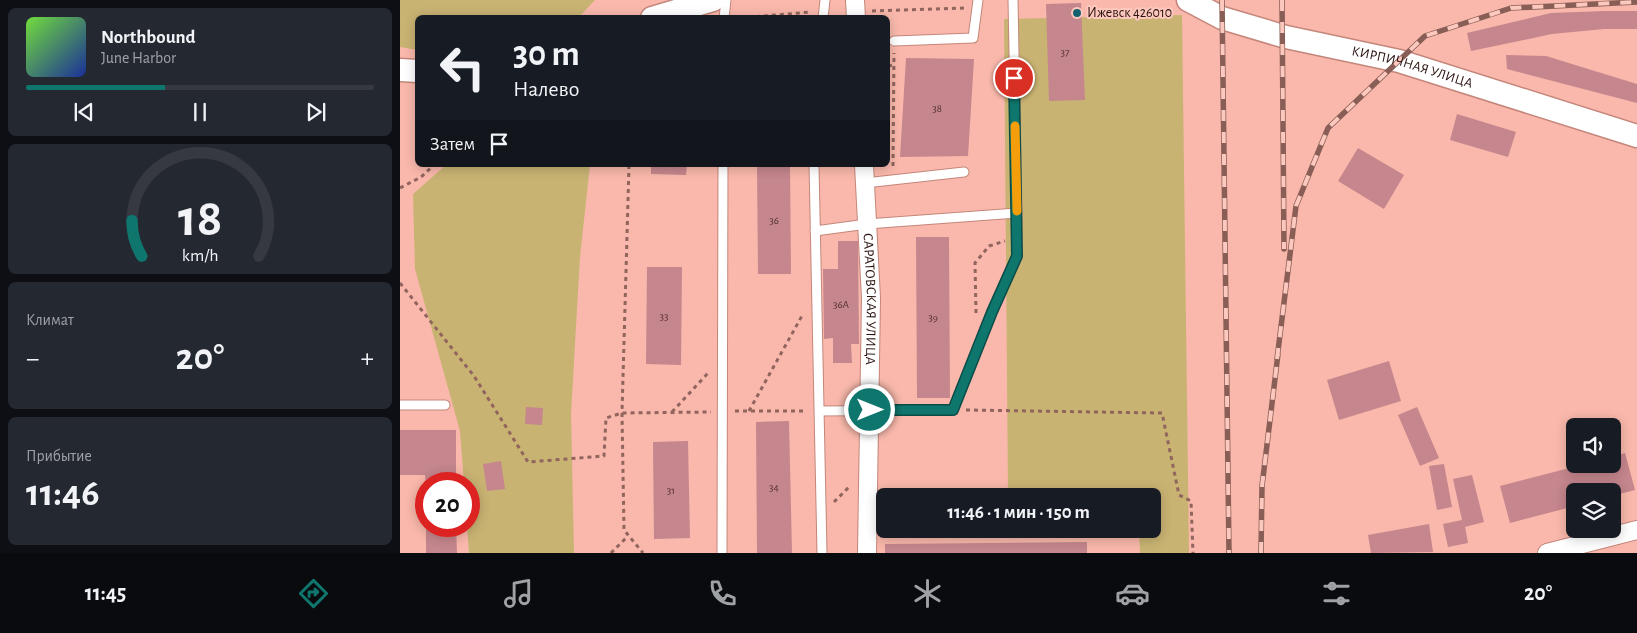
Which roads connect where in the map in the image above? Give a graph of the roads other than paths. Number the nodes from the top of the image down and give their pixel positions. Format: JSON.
{"nodes":[{"id":1,"x":713,"y":0,"type":"edge"},
{"id":2,"x":726,"y":0,"type":"edge"},
{"id":3,"x":825,"y":0,"type":"edge"},
{"id":4,"x":855,"y":0,"type":"edge"},
{"id":5,"x":978,"y":0,"type":"edge"},
{"id":6,"x":1013,"y":0,"type":"edge"},
{"id":7,"x":1188,"y":0,"type":"edge"},
{"id":8,"x":662,"y":15,"type":"edge"},
{"id":9,"x":724,"y":15,"type":"edge"},
{"id":10,"x":823,"y":15,"type":"edge"},
{"id":11,"x":856,"y":15,"type":"edge"},
{"id":12,"x":894,"y":41,"type":"road end"},
{"id":13,"x":400,"y":70,"type":"edge"},
{"id":14,"x":415,"y":71,"type":"edge"},
{"id":15,"x":1637,"y":136,"type":"edge"},
{"id":16,"x":723,"y":167,"type":"edge"},
{"id":17,"x":814,"y":167,"type":"edge"},
{"id":18,"x":964,"y":172,"type":"dead end"},
{"id":19,"x":864,"y":174,"type":"edge"},
{"id":20,"x":1017,"y":213,"type":"junction"},
{"id":21,"x":867,"y":224,"type":"junction"},
{"id":22,"x":815,"y":231,"type":"junction"},
{"id":23,"x":400,"y":405,"type":"edge"},
{"id":24,"x":444,"y":405,"type":"dead end"},
{"id":25,"x":819,"y":410,"type":"junction"},
{"id":26,"x":870,"y":410,"type":"junction"},
{"id":27,"x":1637,"y":530,"type":"edge"},
{"id":28,"x":722,"y":553,"type":"edge"},
{"id":29,"x":822,"y":553,"type":"edge"},
{"id":30,"x":867,"y":553,"type":"edge"},
{"id":31,"x":1547,"y":553,"type":"edge"}],
"edges":[{"from":1,"to":8,"type":"street"},
{"from":2,"to":9,"type":"lane"},
{"from":3,"to":10,"type":"lane"},
{"from":4,"to":11,"type":"street"},
{"from":5,"to":12,"type":"lane"},
{"from":6,"to":20,"type":"lane"},
{"from":7,"to":15,"type":"street","name":"КИРПИЧНАЯ УЛИЦА"},
{"from":13,"to":14,"type":"street"},
{"from":16,"to":28,"type":"lane"},
{"from":17,"to":22,"type":"lane"},
{"from":18,"to":19,"type":"lane"},
{"from":19,"to":21,"type":"street","name":"САРАТОВСКАЯ УЛИЦА"},
{"from":20,"to":21,"type":"lane"},
{"from":20,"to":26,"type":"lane"},
{"from":21,"to":22,"type":"lane"},
{"from":21,"to":26,"type":"street","name":"САРАТОВСКАЯ УЛИЦА"},
{"from":22,"to":25,"type":"lane"},
{"from":23,"to":24,"type":"lane"},
{"from":25,"to":26,"type":"lane"},
{"from":25,"to":29,"type":"lane"},
{"from":26,"to":30,"type":"street","name":"САРАТОВСКАЯ УЛИЦА"},
{"from":27,"to":31,"type":"street"}]}
